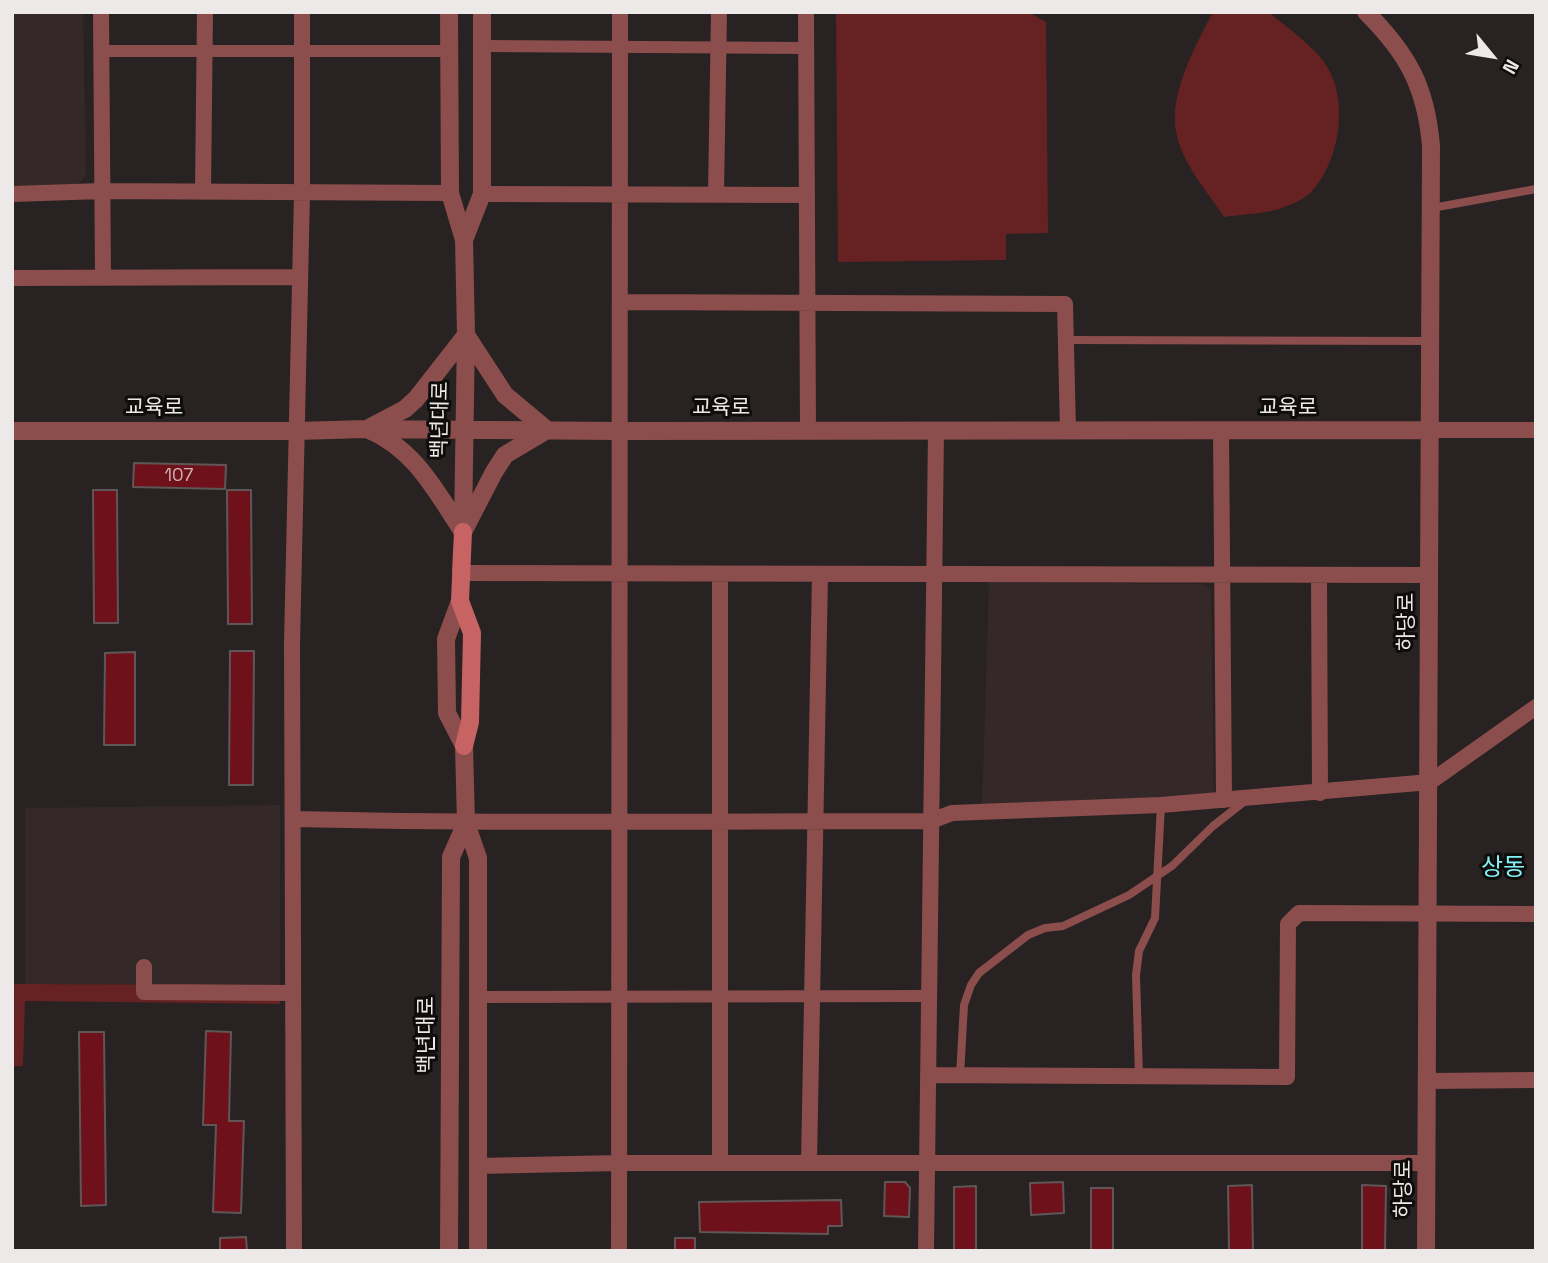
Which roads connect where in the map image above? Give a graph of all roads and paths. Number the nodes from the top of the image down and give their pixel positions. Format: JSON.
{"nodes":[{"id":1,"x":101,"y":12,"type":"edge"},
{"id":2,"x":205,"y":12,"type":"edge"},
{"id":3,"x":302,"y":12,"type":"edge"},
{"id":4,"x":449,"y":12,"type":"edge"},
{"id":5,"x":482,"y":12,"type":"edge"},
{"id":6,"x":620,"y":12,"type":"edge"},
{"id":7,"x":719,"y":12,"type":"edge"},
{"id":8,"x":806,"y":12,"type":"edge"},
{"id":9,"x":1366,"y":12,"type":"edge"},
{"id":10,"x":482,"y":46,"type":"junction"},
{"id":11,"x":621,"y":47,"type":"junction"},
{"id":12,"x":719,"y":47,"type":"junction"},
{"id":13,"x":806,"y":48,"type":"junction"},
{"id":14,"x":101,"y":51,"type":"junction"},
{"id":15,"x":205,"y":51,"type":"junction"},
{"id":16,"x":302,"y":51,"type":"junction"},
{"id":17,"x":449,"y":51,"type":"junction"},
{"id":18,"x":1536,"y":189,"type":"edge"},
{"id":19,"x":102,"y":191,"type":"junction"},
{"id":20,"x":203,"y":192,"type":"junction"},
{"id":21,"x":450,"y":193,"type":"junction"},
{"id":22,"x":12,"y":194,"type":"edge"},
{"id":23,"x":302,"y":194,"type":"junction"},
{"id":24,"x":482,"y":194,"type":"junction"},
{"id":25,"x":716,"y":194,"type":"junction"},
{"id":26,"x":807,"y":194,"type":"junction"},
{"id":27,"x":621,"y":195,"type":"junction"},
{"id":28,"x":1432,"y":208,"type":"junction"},
{"id":29,"x":464,"y":240,"type":"junction"},
{"id":30,"x":103,"y":276,"type":"junction"},
{"id":31,"x":300,"y":277,"type":"junction"},
{"id":32,"x":12,"y":278,"type":"edge"},
{"id":33,"x":621,"y":302,"type":"junction"},
{"id":34,"x":807,"y":303,"type":"junction"},
{"id":35,"x":466,"y":335,"type":"junction"},
{"id":36,"x":1066,"y":340,"type":"junction"},
{"id":37,"x":1431,"y":341,"type":"junction"},
{"id":38,"x":367,"y":429,"type":"junction"},
{"id":39,"x":463,"y":429,"type":"junction"},
{"id":40,"x":547,"y":430,"type":"junction"},
{"id":41,"x":1221,"y":430,"type":"junction"},
{"id":42,"x":1430,"y":430,"type":"junction"},
{"id":43,"x":1536,"y":430,"type":"edge"},
{"id":44,"x":12,"y":431,"type":"edge"},
{"id":45,"x":296,"y":431,"type":"junction"},
{"id":46,"x":619,"y":431,"type":"junction"},
{"id":47,"x":808,"y":431,"type":"junction"},
{"id":48,"x":936,"y":431,"type":"junction"},
{"id":49,"x":1068,"y":431,"type":"junction"},
{"id":50,"x":463,"y":531,"type":"junction"},
{"id":51,"x":461,"y":573,"type":"junction"},
{"id":52,"x":618,"y":573,"type":"junction"},
{"id":53,"x":720,"y":574,"type":"junction"},
{"id":54,"x":820,"y":574,"type":"junction"},
{"id":55,"x":934,"y":574,"type":"junction"},
{"id":56,"x":1222,"y":575,"type":"junction"},
{"id":57,"x":1320,"y":575,"type":"junction"},
{"id":58,"x":1430,"y":575,"type":"junction"},
{"id":59,"x":460,"y":601,"type":"junction"},
{"id":60,"x":1536,"y":707,"type":"edge"},
{"id":61,"x":464,"y":746,"type":"junction"},
{"id":62,"x":1430,"y":782,"type":"junction"},
{"id":63,"x":1320,"y":793,"type":"junction"},
{"id":64,"x":1249,"y":798,"type":"junction"},
{"id":65,"x":1224,"y":800,"type":"junction"},
{"id":66,"x":1161,"y":805,"type":"junction"},
{"id":67,"x":293,"y":819,"type":"junction"},
{"id":68,"x":619,"y":820,"type":"junction"},
{"id":69,"x":720,"y":820,"type":"junction"},
{"id":70,"x":815,"y":821,"type":"junction"},
{"id":71,"x":931,"y":821,"type":"junction"},
{"id":72,"x":466,"y":823,"type":"junction"},
{"id":73,"x":1158,"y":874,"type":"junction"},
{"id":74,"x":1429,"y":914,"type":"junction"},
{"id":75,"x":1536,"y":914,"type":"edge"},
{"id":76,"x":144,"y":967,"type":"dead end"},
{"id":77,"x":293,"y":993,"type":"junction"},
{"id":78,"x":812,"y":996,"type":"junction"},
{"id":79,"x":929,"y":996,"type":"junction"},
{"id":80,"x":478,"y":997,"type":"junction"},
{"id":81,"x":619,"y":997,"type":"junction"},
{"id":82,"x":720,"y":997,"type":"junction"},
{"id":83,"x":928,"y":1075,"type":"junction"},
{"id":84,"x":960,"y":1075,"type":"junction"},
{"id":85,"x":1139,"y":1076,"type":"junction"},
{"id":86,"x":1536,"y":1080,"type":"edge"},
{"id":87,"x":1427,"y":1081,"type":"junction"},
{"id":88,"x":619,"y":1163,"type":"junction"},
{"id":89,"x":720,"y":1163,"type":"junction"},
{"id":90,"x":809,"y":1163,"type":"junction"},
{"id":91,"x":927,"y":1163,"type":"junction"},
{"id":92,"x":1427,"y":1163,"type":"junction"},
{"id":93,"x":477,"y":1166,"type":"junction"},
{"id":94,"x":294,"y":1251,"type":"edge"},
{"id":95,"x":449,"y":1251,"type":"edge"},
{"id":96,"x":478,"y":1251,"type":"edge"},
{"id":97,"x":619,"y":1251,"type":"edge"},
{"id":98,"x":926,"y":1251,"type":"edge"},
{"id":99,"x":1426,"y":1251,"type":"edge"}],
"edges":[{"from":1,"to":14,"type":"street"},
{"from":2,"to":15,"type":"street"},
{"from":3,"to":16,"type":"street"},
{"from":4,"to":17,"type":"street","name":"백년대로"},
{"from":5,"to":10,"type":"street","name":"백년대로"},
{"from":6,"to":11,"type":"street"},
{"from":7,"to":12,"type":"street"},
{"from":8,"to":13,"type":"street"},
{"from":9,"to":28,"type":"street","name":"하당로"},
{"from":10,"to":11,"type":"street"},
{"from":10,"to":24,"type":"street","name":"백년대로"},
{"from":11,"to":12,"type":"street"},
{"from":11,"to":27,"type":"street"},
{"from":12,"to":13,"type":"street"},
{"from":12,"to":25,"type":"street"},
{"from":13,"to":26,"type":"street"},
{"from":14,"to":15,"type":"street"},
{"from":14,"to":19,"type":"street"},
{"from":15,"to":16,"type":"street"},
{"from":15,"to":20,"type":"street"},
{"from":16,"to":17,"type":"street"},
{"from":16,"to":23,"type":"street"},
{"from":17,"to":21,"type":"street","name":"백년대로"},
{"from":18,"to":28,"type":"lane"},
{"from":19,"to":20,"type":"street"},
{"from":19,"to":22,"type":"street"},
{"from":19,"to":30,"type":"street"},
{"from":20,"to":23,"type":"street"},
{"from":21,"to":23,"type":"street"},
{"from":21,"to":29,"type":"street","name":"백년대로"},
{"from":23,"to":31,"type":"street"},
{"from":24,"to":27,"type":"street"},
{"from":24,"to":29,"type":"street","name":"백년대로"},
{"from":25,"to":26,"type":"street"},
{"from":25,"to":27,"type":"street"},
{"from":26,"to":34,"type":"street"},
{"from":27,"to":33,"type":"street"},
{"from":28,"to":37,"type":"street","name":"하당로"},
{"from":29,"to":35,"type":"street","name":"백년대로"},
{"from":30,"to":31,"type":"street"},
{"from":30,"to":32,"type":"street"},
{"from":31,"to":45,"type":"street"},
{"from":33,"to":34,"type":"street"},
{"from":33,"to":46,"type":"street"},
{"from":34,"to":36,"type":"street"},
{"from":34,"to":47,"type":"street"},
{"from":35,"to":38,"type":"street"},
{"from":35,"to":39,"type":"street","name":"백년대로"},
{"from":35,"to":40,"type":"street"},
{"from":36,"to":37,"type":"lane"},
{"from":36,"to":49,"type":"street"},
{"from":37,"to":42,"type":"street","name":"하당로"},
{"from":38,"to":39,"type":"street","name":"교육로"},
{"from":38,"to":45,"type":"street","name":"교육로"},
{"from":38,"to":50,"type":"street"},
{"from":39,"to":40,"type":"street","name":"교육로"},
{"from":39,"to":50,"type":"street","name":"백년대로"},
{"from":40,"to":46,"type":"street","name":"교육로"},
{"from":40,"to":50,"type":"street"},
{"from":41,"to":42,"type":"street","name":"교육로"},
{"from":41,"to":49,"type":"street","name":"교육로"},
{"from":41,"to":56,"type":"street"},
{"from":42,"to":43,"type":"street"},
{"from":42,"to":58,"type":"street","name":"하당로"},
{"from":44,"to":45,"type":"street","name":"교육로"},
{"from":45,"to":67,"type":"street"},
{"from":46,"to":47,"type":"street","name":"교육로"},
{"from":46,"to":52,"type":"street"},
{"from":47,"to":48,"type":"street","name":"교육로"},
{"from":48,"to":49,"type":"street","name":"교육로"},
{"from":48,"to":55,"type":"street"},
{"from":50,"to":51,"type":"main road","name":"백년대로"},
{"from":51,"to":52,"type":"street"},
{"from":51,"to":59,"type":"main road","name":"백년대로"},
{"from":52,"to":53,"type":"street"},
{"from":52,"to":68,"type":"street"},
{"from":53,"to":54,"type":"street"},
{"from":53,"to":69,"type":"street"},
{"from":54,"to":55,"type":"street"},
{"from":54,"to":70,"type":"street"},
{"from":55,"to":56,"type":"street"},
{"from":55,"to":71,"type":"street"},
{"from":56,"to":57,"type":"street"},
{"from":56,"to":65,"type":"street"},
{"from":57,"to":58,"type":"street"},
{"from":57,"to":63,"type":"street"},
{"from":58,"to":62,"type":"street","name":"하당로"},
{"from":59,"to":61,"type":"main road","name":"백년대로"},
{"from":59,"to":61,"type":"street","name":"백년대로"},
{"from":60,"to":62,"type":"street"},
{"from":61,"to":72,"type":"street","name":"백년대로"},
{"from":62,"to":63,"type":"street"},
{"from":62,"to":74,"type":"street","name":"하당로"},
{"from":63,"to":64,"type":"street"},
{"from":64,"to":65,"type":"street"},
{"from":64,"to":73,"type":"lane"},
{"from":65,"to":66,"type":"street"},
{"from":66,"to":71,"type":"street"},
{"from":66,"to":73,"type":"lane"},
{"from":67,"to":72,"type":"street"},
{"from":67,"to":77,"type":"street"},
{"from":68,"to":69,"type":"street"},
{"from":68,"to":72,"type":"street"},
{"from":68,"to":81,"type":"street"},
{"from":69,"to":70,"type":"street"},
{"from":69,"to":82,"type":"street"},
{"from":70,"to":71,"type":"street"},
{"from":70,"to":78,"type":"street"},
{"from":71,"to":79,"type":"street"},
{"from":72,"to":80,"type":"street","name":"백년대로"},
{"from":72,"to":95,"type":"street","name":"백년대로"},
{"from":73,"to":84,"type":"lane"},
{"from":73,"to":85,"type":"lane"},
{"from":74,"to":75,"type":"street"},
{"from":74,"to":85,"type":"street"},
{"from":74,"to":87,"type":"street","name":"하당로"},
{"from":76,"to":77,"type":"street"},
{"from":77,"to":94,"type":"street"},
{"from":78,"to":79,"type":"street"},
{"from":78,"to":82,"type":"street"},
{"from":78,"to":90,"type":"street"},
{"from":79,"to":83,"type":"street"},
{"from":80,"to":81,"type":"street"},
{"from":80,"to":93,"type":"street","name":"백년대로"},
{"from":81,"to":82,"type":"street"},
{"from":81,"to":88,"type":"street"},
{"from":82,"to":89,"type":"street"},
{"from":83,"to":84,"type":"street"},
{"from":83,"to":91,"type":"street"},
{"from":84,"to":85,"type":"street"},
{"from":86,"to":87,"type":"street"},
{"from":87,"to":92,"type":"street","name":"하당로"},
{"from":88,"to":89,"type":"street"},
{"from":88,"to":93,"type":"street"},
{"from":88,"to":97,"type":"street"},
{"from":89,"to":90,"type":"street"},
{"from":90,"to":91,"type":"street"},
{"from":91,"to":92,"type":"street"},
{"from":91,"to":98,"type":"street"},
{"from":92,"to":99,"type":"street","name":"하당로"},
{"from":93,"to":96,"type":"street","name":"백년대로"}]}
